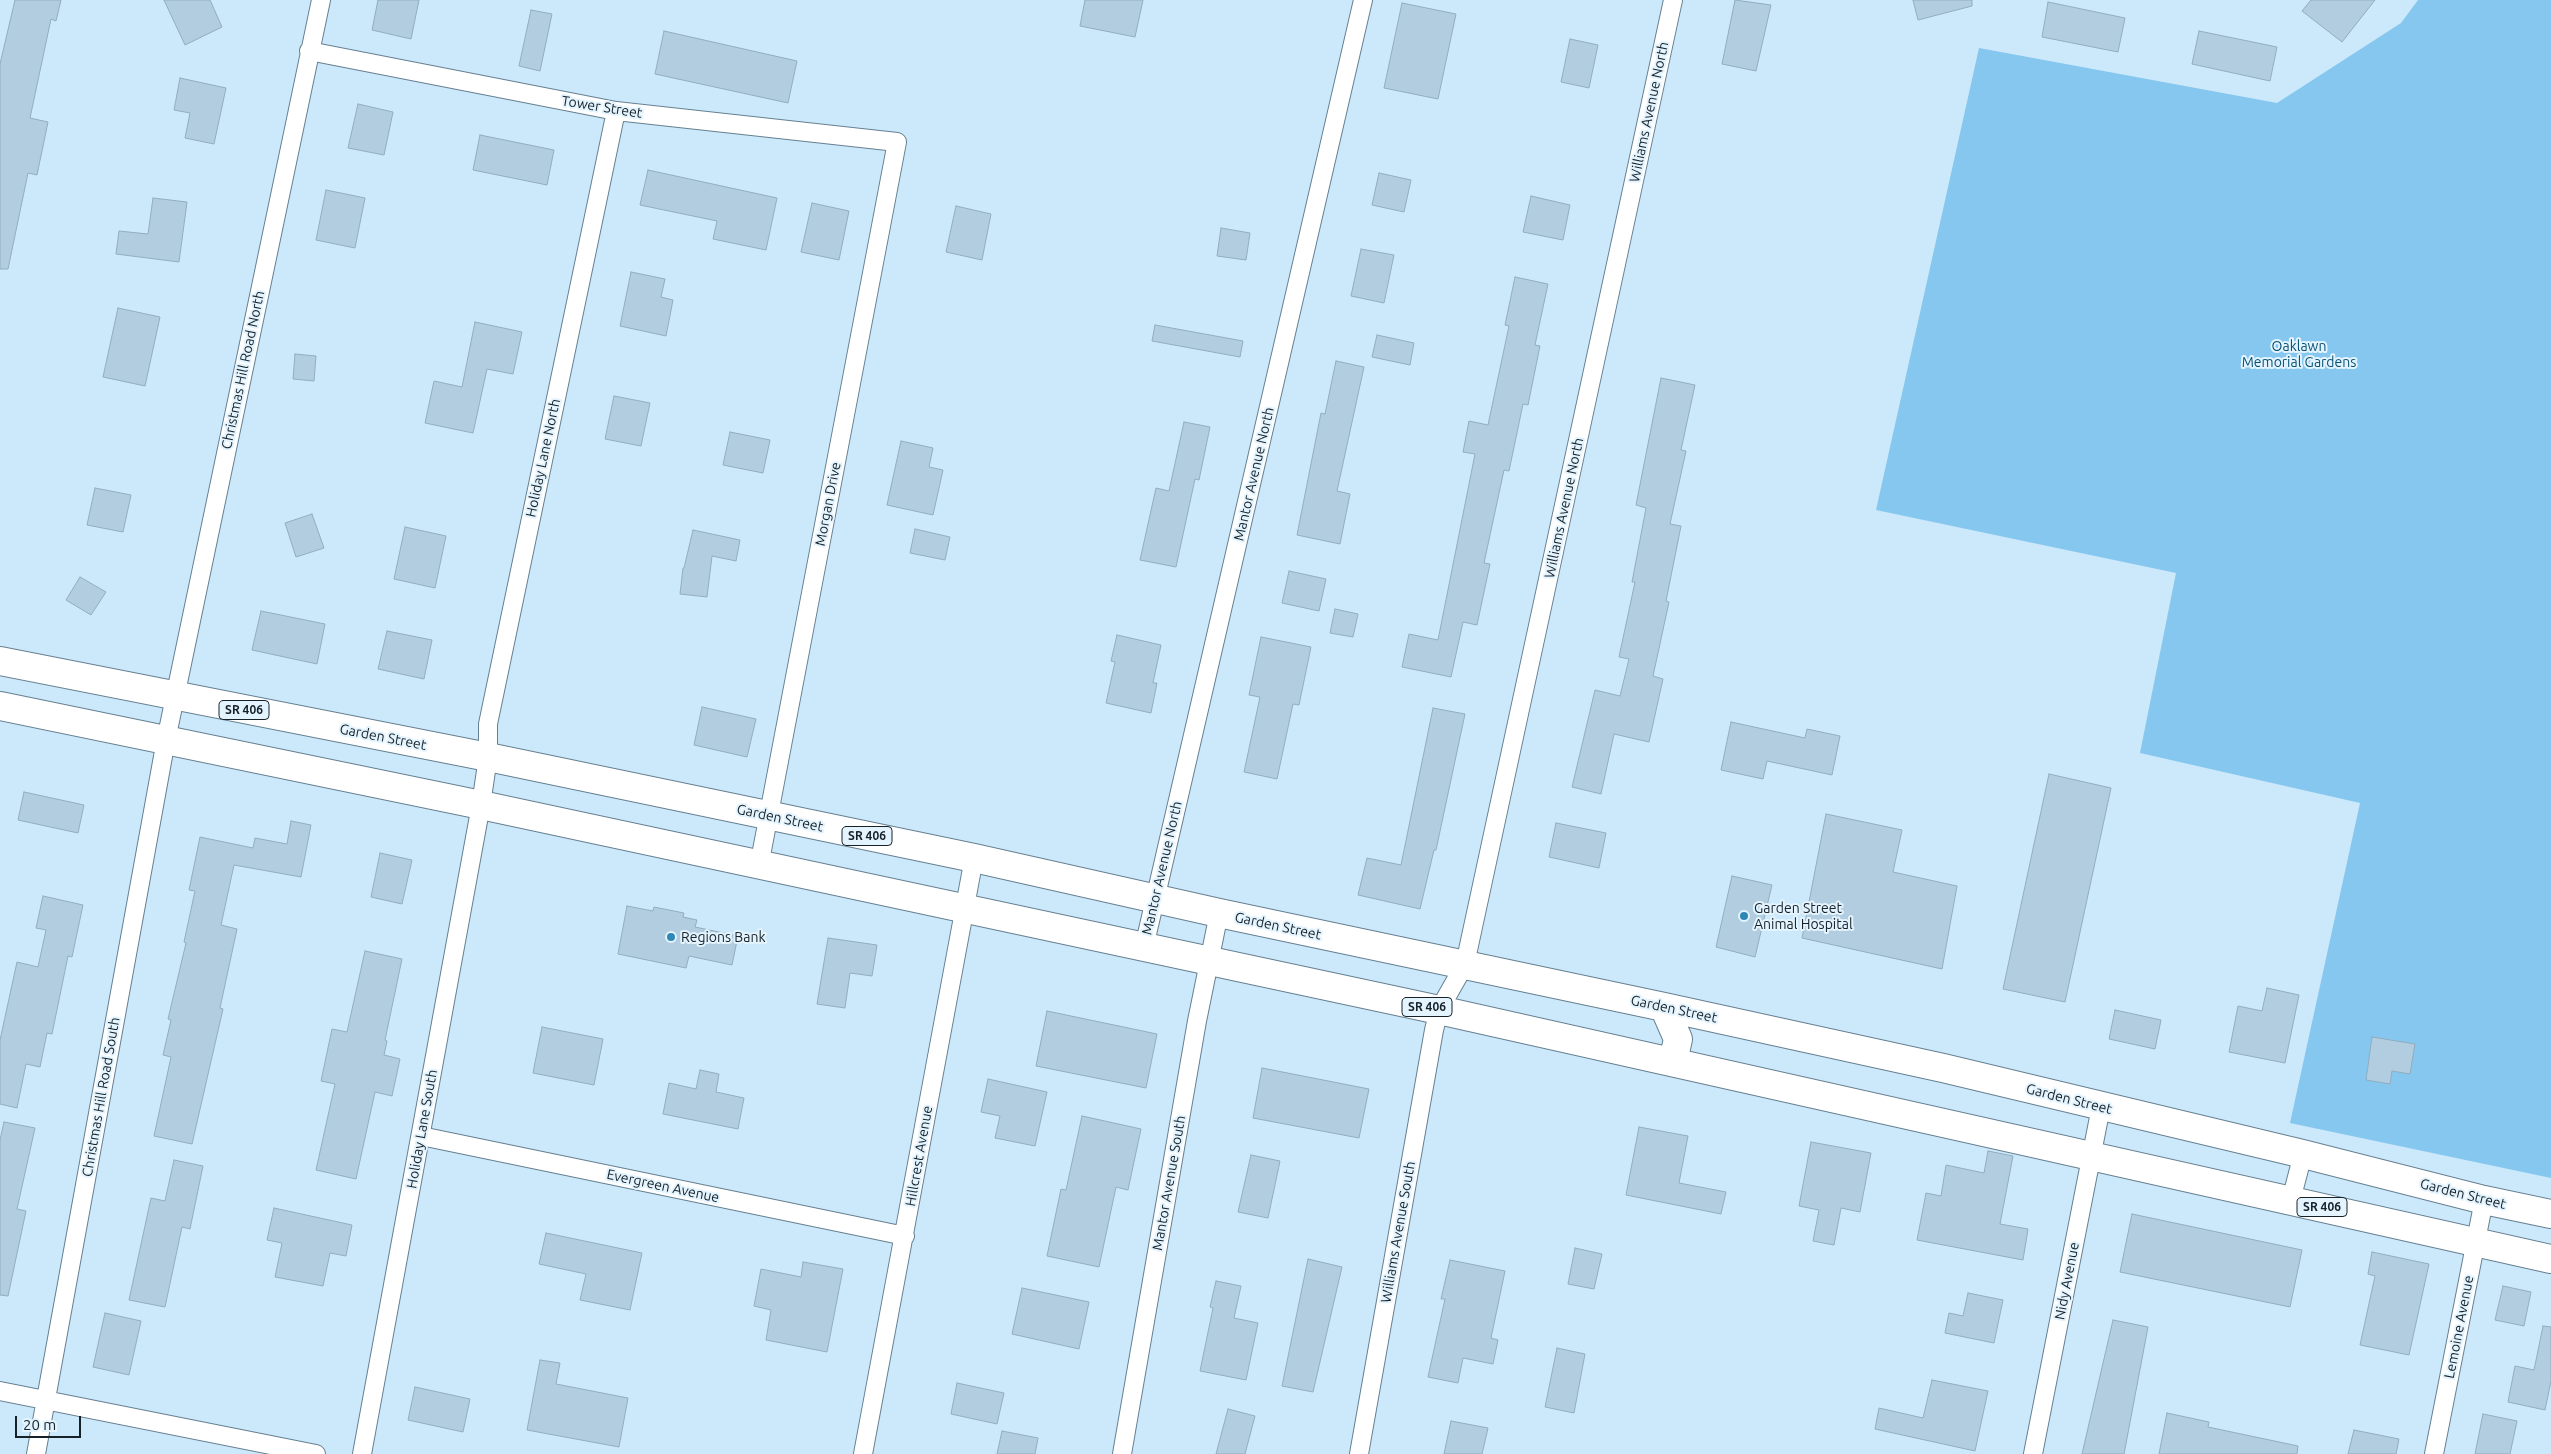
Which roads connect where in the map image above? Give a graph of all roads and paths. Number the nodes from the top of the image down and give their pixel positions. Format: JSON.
{"nodes":[{"id":1,"x":321,"y":0,"type":"edge"},
{"id":2,"x":1363,"y":0,"type":"edge"},
{"id":3,"x":1673,"y":0,"type":"edge"},
{"id":4,"x":309,"y":52,"type":"junction"},
{"id":5,"x":616,"y":111,"type":"junction"},
{"id":6,"x":897,"y":142,"type":"joint"},
{"id":7,"x":0,"y":661,"type":"edge"},
{"id":8,"x":175,"y":697,"type":"junction"},
{"id":9,"x":0,"y":706,"type":"edge"},
{"id":10,"x":166,"y":740,"type":"junction"},
{"id":11,"x":488,"y":757,"type":"junction"},
{"id":12,"x":481,"y":805,"type":"junction"},
{"id":13,"x":769,"y":816,"type":"junction"},
{"id":14,"x":974,"y":858,"type":"junction"},
{"id":15,"x":759,"y":866,"type":"junction"},
{"id":16,"x":1155,"y":900,"type":"junction"},
{"id":17,"x":964,"y":909,"type":"junction"},
{"id":18,"x":1218,"y":913,"type":"junction"},
{"id":19,"x":1144,"y":947,"type":"junction"},
{"id":20,"x":1208,"y":961,"type":"junction"},
{"id":21,"x":1465,"y":964,"type":"junction"},
{"id":22,"x":1664,"y":1006,"type":"junction"},
{"id":23,"x":1439,"y":1010,"type":"junction"},
{"id":24,"x":1673,"y":1062,"type":"junction"},
{"id":25,"x":2101,"y":1107,"type":"junction"},
{"id":26,"x":421,"y":1136,"type":"junction"},
{"id":27,"x":2093,"y":1154,"type":"junction"},
{"id":28,"x":2303,"y":1154,"type":"junction"},
{"id":29,"x":2291,"y":1200,"type":"junction"},
{"id":30,"x":2484,"y":1200,"type":"junction"},
{"id":31,"x":2551,"y":1214,"type":"edge"},
{"id":32,"x":905,"y":1236,"type":"junction"},
{"id":33,"x":2475,"y":1243,"type":"junction"},
{"id":34,"x":2551,"y":1259,"type":"edge"},
{"id":35,"x":0,"y":1391,"type":"edge"},
{"id":36,"x":45,"y":1400,"type":"junction"},
{"id":37,"x":36,"y":1454,"type":"edge"},
{"id":38,"x":316,"y":1454,"type":"edge"},
{"id":39,"x":362,"y":1454,"type":"edge"},
{"id":40,"x":863,"y":1454,"type":"edge"},
{"id":41,"x":1122,"y":1454,"type":"edge"},
{"id":42,"x":1359,"y":1454,"type":"edge"},
{"id":43,"x":2032,"y":1454,"type":"edge"},
{"id":44,"x":2434,"y":1454,"type":"edge"}],
"edges":[{"from":1,"to":4,"type":"street","name":"Christmas Hill Road North"},
{"from":2,"to":16,"type":"street","name":"Mantor Avenue North"},
{"from":3,"to":21,"type":"street","name":"Williams Avenue North"},
{"from":4,"to":5,"type":"street","name":"Tower Street"},
{"from":4,"to":8,"type":"street","name":"Christmas Hill Road North"},
{"from":5,"to":6,"type":"street","name":"Tower Street"},
{"from":5,"to":11,"type":"street","name":"Holiday Lane North"},
{"from":6,"to":13,"type":"street","name":"Morgan Drive"},
{"from":7,"to":8,"type":"main road","name":"Garden Street","number":"SR 406"},
{"from":8,"to":10,"type":"street","name":"Christmas Hill Road North"},
{"from":8,"to":11,"type":"main road","name":"Garden Street","number":"SR 406"},
{"from":9,"to":10,"type":"main road","number":"SR 406"},
{"from":10,"to":12,"type":"main road","number":"SR 406"},
{"from":10,"to":36,"type":"street","name":"Christmas Hill Road South"},
{"from":11,"to":12,"type":"street","name":"Holiday Lane North"},
{"from":11,"to":13,"type":"main road","name":"Garden Street","number":"SR 406"},
{"from":12,"to":15,"type":"main road","number":"SR 406"},
{"from":12,"to":26,"type":"street","name":"Holiday Lane South"},
{"from":13,"to":14,"type":"main road","name":"Garden Street","number":"SR 406"},
{"from":13,"to":15,"type":"street","name":"Morgan Drive"},
{"from":14,"to":16,"type":"main road","name":"Garden Street","number":"SR 406"},
{"from":14,"to":17,"type":"street","name":"Hillcrest Avenue"},
{"from":15,"to":17,"type":"main road","number":"SR 406"},
{"from":16,"to":18,"type":"main road","name":"Garden Street","number":"SR 406"},
{"from":16,"to":19,"type":"street","name":"Mantor Avenue North"},
{"from":17,"to":19,"type":"main road","number":"SR 406"},
{"from":17,"to":32,"type":"street","name":"Hillcrest Avenue"},
{"from":18,"to":20,"type":"street","name":"Mantor Avenue South"},
{"from":18,"to":21,"type":"main road","name":"Garden Street","number":"SR 406"},
{"from":19,"to":20,"type":"main road","number":"SR 406"},
{"from":20,"to":23,"type":"main road","number":"SR 406"},
{"from":20,"to":41,"type":"street","name":"Mantor Avenue South"},
{"from":21,"to":22,"type":"main road","name":"Garden Street","number":"SR 406"},
{"from":21,"to":23,"type":"street","name":"Williams Avenue North"},
{"from":22,"to":24,"type":"main road"},
{"from":22,"to":25,"type":"main road","name":"Garden Street","number":"SR 406"},
{"from":23,"to":24,"type":"main road","number":"SR 406"},
{"from":23,"to":42,"type":"street","name":"Williams Avenue South"},
{"from":24,"to":27,"type":"main road","number":"SR 406"},
{"from":25,"to":27,"type":"street","name":"Nidy Avenue"},
{"from":25,"to":28,"type":"main road","name":"Garden Street","number":"SR 406"},
{"from":26,"to":32,"type":"street","name":"Evergreen Avenue"},
{"from":26,"to":39,"type":"street","name":"Holiday Lane South"},
{"from":27,"to":29,"type":"main road","number":"SR 406"},
{"from":27,"to":43,"type":"street","name":"Nidy Avenue"},
{"from":28,"to":29,"type":"street"},
{"from":28,"to":30,"type":"main road","name":"Garden Street","number":"SR 406"},
{"from":29,"to":33,"type":"main road","number":"SR 406"},
{"from":30,"to":31,"type":"main road","name":"Garden Street","number":"SR 406"},
{"from":30,"to":33,"type":"street","name":"Lemoine Avenue"},
{"from":32,"to":40,"type":"street","name":"Hillcrest Avenue"},
{"from":33,"to":34,"type":"main road","number":"SR 406"},
{"from":33,"to":44,"type":"street","name":"Lemoine Avenue"},
{"from":35,"to":36,"type":"street"},
{"from":36,"to":37,"type":"street","name":"Christmas Hill Road South"},
{"from":36,"to":38,"type":"street"}]}
